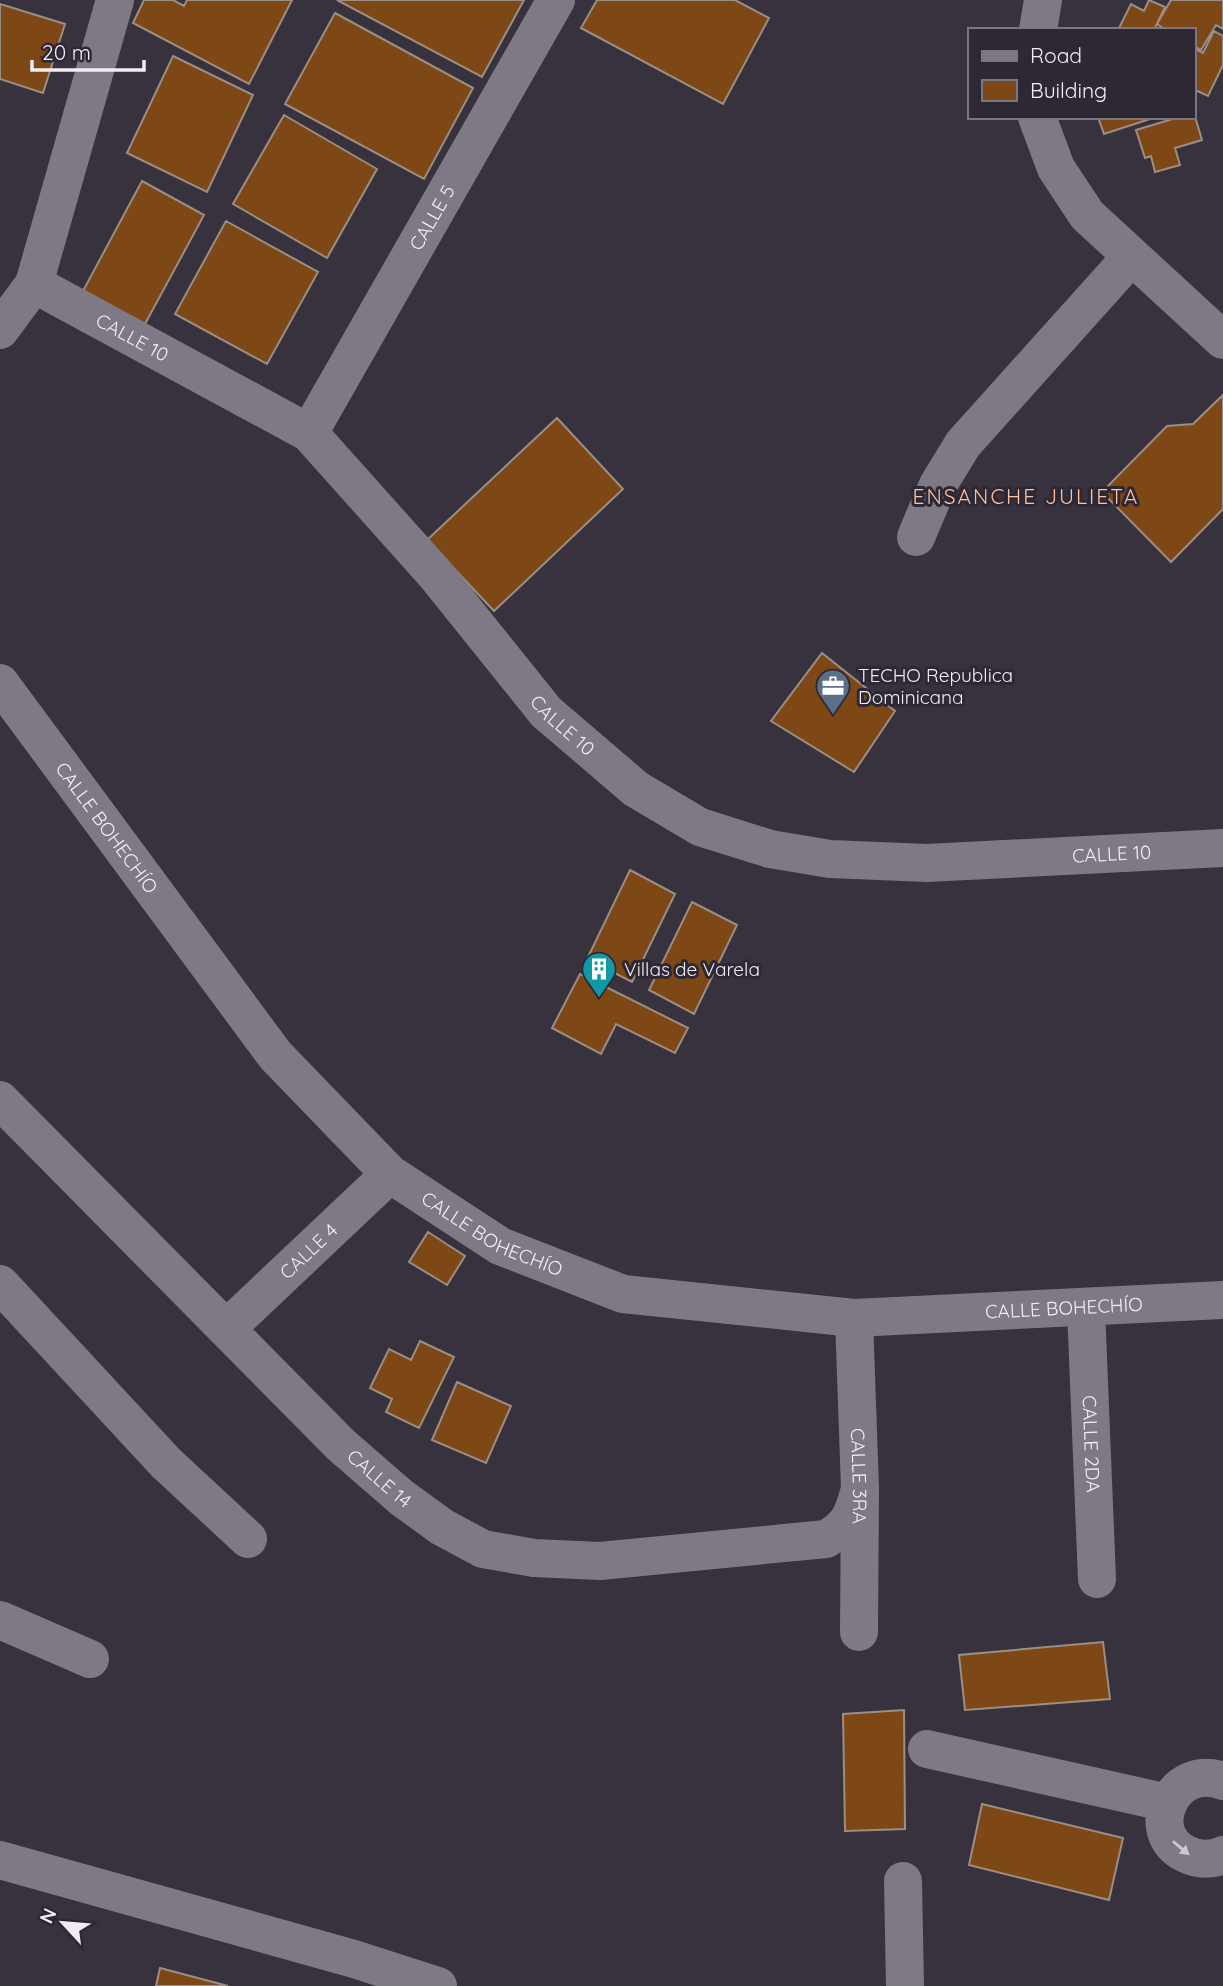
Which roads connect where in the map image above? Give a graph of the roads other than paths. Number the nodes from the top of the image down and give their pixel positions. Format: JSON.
{"nodes":[{"id":1,"x":115,"y":0,"type":"edge"},
{"id":2,"x":556,"y":0,"type":"edge"},
{"id":3,"x":1043,"y":0,"type":"edge"},
{"id":4,"x":1038,"y":28,"type":"edge"},
{"id":5,"x":1038,"y":119,"type":"edge"},
{"id":6,"x":1131,"y":257,"type":"junction"},
{"id":7,"x":34,"y":284,"type":"junction"},
{"id":8,"x":0,"y":330,"type":"edge"},
{"id":9,"x":1223,"y":340,"type":"edge"},
{"id":10,"x":309,"y":433,"type":"junction"},
{"id":11,"x":916,"y":537,"type":"dead end"},
{"id":12,"x":0,"y":683,"type":"edge"},
{"id":13,"x":1223,"y":848,"type":"edge"},
{"id":14,"x":0,"y":1100,"type":"edge"},
{"id":15,"x":390,"y":1174,"type":"junction"},
{"id":16,"x":0,"y":1284,"type":"edge"},
{"id":17,"x":1223,"y":1300,"type":"edge"},
{"id":18,"x":1086,"y":1309,"type":"junction"},
{"id":19,"x":855,"y":1318,"type":"junction"},
{"id":20,"x":227,"y":1328,"type":"junction"},
{"id":21,"x":860,"y":1489,"type":"junction"},
{"id":22,"x":248,"y":1539,"type":"dead end"},
{"id":23,"x":1097,"y":1579,"type":"dead end"},
{"id":24,"x":0,"y":1620,"type":"edge"},
{"id":25,"x":859,"y":1632,"type":"dead end"},
{"id":26,"x":90,"y":1659,"type":"dead end"},
{"id":27,"x":927,"y":1749,"type":"dead end"},
{"id":28,"x":1223,"y":1781,"type":"edge"},
{"id":29,"x":1168,"y":1803,"type":"junction"},
{"id":30,"x":1223,"y":1855,"type":"edge"},
{"id":31,"x":0,"y":1860,"type":"edge"},
{"id":32,"x":903,"y":1881,"type":"dead end"},
{"id":33,"x":438,"y":1986,"type":"edge"},
{"id":34,"x":905,"y":1986,"type":"edge"}],
"edges":[{"from":1,"to":7,"type":"street"},
{"from":2,"to":10,"type":"street","name":"CALLE 5"},
{"from":3,"to":4,"type":"street"},
{"from":5,"to":6,"type":"street"},
{"from":6,"to":9,"type":"street"},
{"from":6,"to":11,"type":"street"},
{"from":7,"to":8,"type":"street"},
{"from":7,"to":10,"type":"street","name":"CALLE 10"},
{"from":10,"to":13,"type":"street","name":"CALLE 10"},
{"from":12,"to":15,"type":"street","name":"CALLE BOHECHÍO"},
{"from":14,"to":20,"type":"street","name":"CALLE 14"},
{"from":15,"to":19,"type":"street","name":"CALLE BOHECHÍO"},
{"from":15,"to":20,"type":"street","name":"CALLE 4"},
{"from":16,"to":22,"type":"street"},
{"from":17,"to":18,"type":"street","name":"CALLE BOHECHÍO"},
{"from":18,"to":19,"type":"street","name":"CALLE BOHECHÍO"},
{"from":18,"to":23,"type":"street","name":"CALLE 2DA"},
{"from":19,"to":21,"type":"street","name":"CALLE 3RA"},
{"from":20,"to":21,"type":"street","name":"CALLE 14"},
{"from":21,"to":25,"type":"street","name":"CALLE 3RA"},
{"from":24,"to":26,"type":"street"},
{"from":27,"to":29,"type":"street"},
{"from":28,"to":29,"type":"street"},
{"from":29,"to":30,"type":"street","one_way":true},
{"from":31,"to":33,"type":"street"},
{"from":32,"to":34,"type":"street"}]}
